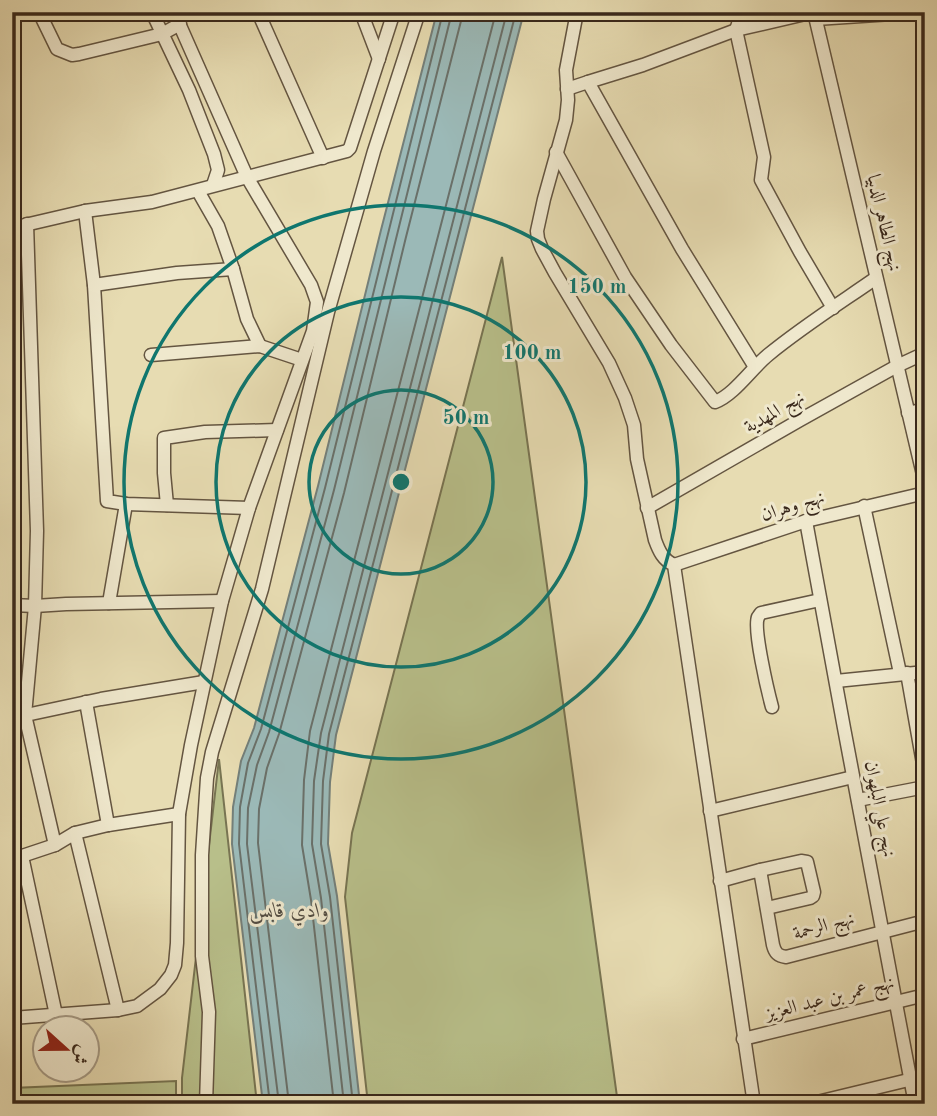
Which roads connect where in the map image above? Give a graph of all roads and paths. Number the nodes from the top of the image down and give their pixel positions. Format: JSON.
{"nodes":[{"id":1,"x":39,"y":12,"type":"edge"},
{"id":2,"x":152,"y":12,"type":"edge"},
{"id":3,"x":258,"y":12,"type":"edge"},
{"id":4,"x":361,"y":12,"type":"edge"},
{"id":5,"x":394,"y":12,"type":"edge"},
{"id":6,"x":419,"y":12,"type":"edge"},
{"id":7,"x":577,"y":12,"type":"edge"},
{"id":8,"x":741,"y":12,"type":"edge"},
{"id":9,"x":922,"y":12,"type":"edge"},
{"id":10,"x":815,"y":14,"type":"edge"},
{"id":11,"x":177,"y":18,"type":"edge"},
{"id":12,"x":925,"y":22,"type":"edge"},
{"id":13,"x":737,"y":30,"type":"junction"},
{"id":14,"x":162,"y":34,"type":"junction"},
{"id":15,"x":379,"y":59,"type":"junction"},
{"id":16,"x":588,"y":82,"type":"junction"},
{"id":17,"x":567,"y":89,"type":"junction"},
{"id":18,"x":556,"y":152,"type":"junction"},
{"id":19,"x":323,"y":158,"type":"junction"},
{"id":20,"x":247,"y":177,"type":"junction"},
{"id":21,"x":213,"y":185,"type":"junction"},
{"id":22,"x":198,"y":191,"type":"junction"},
{"id":23,"x":85,"y":212,"type":"junction"},
{"id":24,"x":27,"y":224,"type":"junction"},
{"id":25,"x":12,"y":228,"type":"edge"},
{"id":26,"x":233,"y":269,"type":"junction"},
{"id":27,"x":876,"y":278,"type":"junction"},
{"id":28,"x":94,"y":285,"type":"junction"},
{"id":29,"x":833,"y":308,"type":"junction"},
{"id":30,"x":260,"y":346,"type":"junction"},
{"id":31,"x":925,"y":353,"type":"edge"},
{"id":32,"x":151,"y":355,"type":"dead end"},
{"id":33,"x":302,"y":360,"type":"junction"},
{"id":34,"x":897,"y":366,"type":"junction"},
{"id":35,"x":755,"y":367,"type":"junction"},
{"id":36,"x":925,"y":409,"type":"edge"},
{"id":37,"x":908,"y":413,"type":"junction"},
{"id":38,"x":277,"y":430,"type":"junction"},
{"id":39,"x":925,"y":483,"type":"edge"},
{"id":40,"x":925,"y":493,"type":"edge"},
{"id":41,"x":126,"y":504,"type":"junction"},
{"id":42,"x":167,"y":505,"type":"junction"},
{"id":43,"x":864,"y":506,"type":"junction"},
{"id":44,"x":249,"y":508,"type":"junction"},
{"id":45,"x":647,"y":508,"type":"junction"},
{"id":46,"x":806,"y":522,"type":"junction"},
{"id":47,"x":674,"y":565,"type":"junction"},
{"id":48,"x":820,"y":600,"type":"junction"},
{"id":49,"x":222,"y":601,"type":"junction"},
{"id":50,"x":109,"y":603,"type":"junction"},
{"id":51,"x":12,"y":605,"type":"edge"},
{"id":52,"x":35,"y":606,"type":"junction"},
{"id":53,"x":925,"y":672,"type":"edge"},
{"id":54,"x":903,"y":673,"type":"junction"},
{"id":55,"x":836,"y":681,"type":"junction"},
{"id":56,"x":204,"y":682,"type":"junction"},
{"id":57,"x":86,"y":702,"type":"junction"},
{"id":58,"x":772,"y":707,"type":"dead end"},
{"id":59,"x":18,"y":716,"type":"edge"},
{"id":60,"x":925,"y":775,"type":"edge"},
{"id":61,"x":853,"y":777,"type":"junction"},
{"id":62,"x":925,"y":787,"type":"edge"},
{"id":63,"x":858,"y":800,"type":"junction"},
{"id":64,"x":710,"y":811,"type":"junction"},
{"id":65,"x":179,"y":814,"type":"junction"},
{"id":66,"x":108,"y":825,"type":"junction"},
{"id":67,"x":75,"y":833,"type":"junction"},
{"id":68,"x":55,"y":845,"type":"junction"},
{"id":69,"x":17,"y":856,"type":"edge"},
{"id":70,"x":760,"y":870,"type":"junction"},
{"id":71,"x":720,"y":881,"type":"junction"},
{"id":72,"x":767,"y":908,"type":"junction"},
{"id":73,"x":925,"y":922,"type":"edge"},
{"id":74,"x":882,"y":932,"type":"junction"},
{"id":75,"x":925,"y":995,"type":"edge"},
{"id":76,"x":897,"y":1002,"type":"junction"},
{"id":77,"x":118,"y":1010,"type":"junction"},
{"id":78,"x":56,"y":1014,"type":"joint"},
{"id":79,"x":32,"y":1016,"type":"edge"},
{"id":80,"x":12,"y":1017,"type":"edge"},
{"id":81,"x":743,"y":1039,"type":"junction"},
{"id":82,"x":925,"y":1076,"type":"edge"},
{"id":83,"x":911,"y":1079,"type":"junction"},
{"id":84,"x":206,"y":1104,"type":"edge"},
{"id":85,"x":754,"y":1104,"type":"edge"},
{"id":86,"x":809,"y":1104,"type":"edge"},
{"id":87,"x":915,"y":1104,"type":"edge"}],
"edges":[{"from":1,"to":14,"type":"street"},
{"from":2,"to":14,"type":"street"},
{"from":3,"to":19,"type":"street"},
{"from":4,"to":15,"type":"street"},
{"from":5,"to":15,"type":"street"},
{"from":6,"to":84,"type":"street"},
{"from":7,"to":17,"type":"street"},
{"from":8,"to":13,"type":"street"},
{"from":9,"to":10,"type":"street"},
{"from":9,"to":12,"type":"street"},
{"from":10,"to":13,"type":"street"},
{"from":10,"to":27,"type":"street","name":"نهج الطاهر الدبيا"},
{"from":11,"to":14,"type":"street"},
{"from":11,"to":20,"type":"street"},
{"from":13,"to":16,"type":"street"},
{"from":13,"to":29,"type":"street"},
{"from":14,"to":21,"type":"street"},
{"from":15,"to":19,"type":"street"},
{"from":16,"to":17,"type":"street"},
{"from":16,"to":35,"type":"street"},
{"from":17,"to":18,"type":"street"},
{"from":18,"to":35,"type":"street"},
{"from":18,"to":45,"type":"street"},
{"from":19,"to":20,"type":"street"},
{"from":20,"to":21,"type":"street"},
{"from":20,"to":33,"type":"street"},
{"from":21,"to":22,"type":"street"},
{"from":22,"to":23,"type":"street"},
{"from":22,"to":26,"type":"street"},
{"from":23,"to":24,"type":"street"},
{"from":23,"to":28,"type":"street"},
{"from":24,"to":25,"type":"street"},
{"from":24,"to":52,"type":"street"},
{"from":26,"to":28,"type":"street"},
{"from":26,"to":30,"type":"street"},
{"from":27,"to":29,"type":"street"},
{"from":27,"to":34,"type":"street","name":"نهج الطاهر الدبيا"},
{"from":28,"to":41,"type":"street"},
{"from":29,"to":35,"type":"street"},
{"from":30,"to":32,"type":"street"},
{"from":30,"to":33,"type":"street"},
{"from":31,"to":34,"type":"street","name":"نهج المهدية"},
{"from":33,"to":38,"type":"street"},
{"from":34,"to":37,"type":"street","name":"نهج الطاهر الدبيا"},
{"from":34,"to":45,"type":"street","name":"نهج المهدية"},
{"from":36,"to":37,"type":"street"},
{"from":37,"to":39,"type":"street","name":"نهج الطاهر الدبيا"},
{"from":38,"to":42,"type":"street"},
{"from":38,"to":44,"type":"street"},
{"from":40,"to":43,"type":"street","name":"نهج وهران"},
{"from":41,"to":42,"type":"street"},
{"from":41,"to":50,"type":"street"},
{"from":42,"to":44,"type":"street"},
{"from":43,"to":46,"type":"street","name":"نهج وهران"},
{"from":43,"to":54,"type":"street"},
{"from":44,"to":49,"type":"street"},
{"from":45,"to":47,"type":"street"},
{"from":46,"to":47,"type":"street","name":"نهج وهران"},
{"from":46,"to":48,"type":"street","name":"نهج علي البلهوان"},
{"from":47,"to":64,"type":"street"},
{"from":48,"to":55,"type":"street","name":"نهج علي البلهوان"},
{"from":48,"to":58,"type":"street"},
{"from":49,"to":50,"type":"street"},
{"from":49,"to":56,"type":"street"},
{"from":50,"to":52,"type":"street"},
{"from":51,"to":52,"type":"street"},
{"from":52,"to":59,"type":"street"},
{"from":53,"to":54,"type":"street"},
{"from":54,"to":55,"type":"street"},
{"from":54,"to":60,"type":"street"},
{"from":55,"to":61,"type":"street","name":"نهج علي البلهوان"},
{"from":56,"to":57,"type":"street"},
{"from":56,"to":65,"type":"street"},
{"from":57,"to":59,"type":"street"},
{"from":57,"to":66,"type":"street"},
{"from":59,"to":68,"type":"street"},
{"from":61,"to":63,"type":"street","name":"نهج علي البلهوان"},
{"from":61,"to":64,"type":"street"},
{"from":62,"to":63,"type":"street"},
{"from":63,"to":74,"type":"street","name":"نهج علي البلهوان"},
{"from":64,"to":71,"type":"street"},
{"from":65,"to":66,"type":"street"},
{"from":65,"to":77,"type":"street"},
{"from":66,"to":67,"type":"street"},
{"from":67,"to":68,"type":"street"},
{"from":67,"to":77,"type":"street"},
{"from":68,"to":69,"type":"street"},
{"from":69,"to":78,"type":"street"},
{"from":70,"to":71,"type":"street"},
{"from":70,"to":72,"type":"street","name":"نهج الرحمة"},
{"from":70,"to":72,"type":"street"},
{"from":71,"to":81,"type":"street"},
{"from":72,"to":74,"type":"street","name":"نهج الرحمة"},
{"from":73,"to":74,"type":"street"},
{"from":74,"to":76,"type":"street","name":"نهج علي البلهوان"},
{"from":75,"to":76,"type":"street","name":"نهج عمر بن عبد العزيز"},
{"from":76,"to":81,"type":"street","name":"نهج عمر بن عبد العزيز"},
{"from":76,"to":83,"type":"street","name":"نهج علي البلهوان"},
{"from":77,"to":78,"type":"street"},
{"from":79,"to":80,"type":"street"},
{"from":81,"to":85,"type":"street"},
{"from":82,"to":83,"type":"street"},
{"from":83,"to":86,"type":"street"},
{"from":83,"to":87,"type":"street","name":"نهج علي البلهوان"}]}
